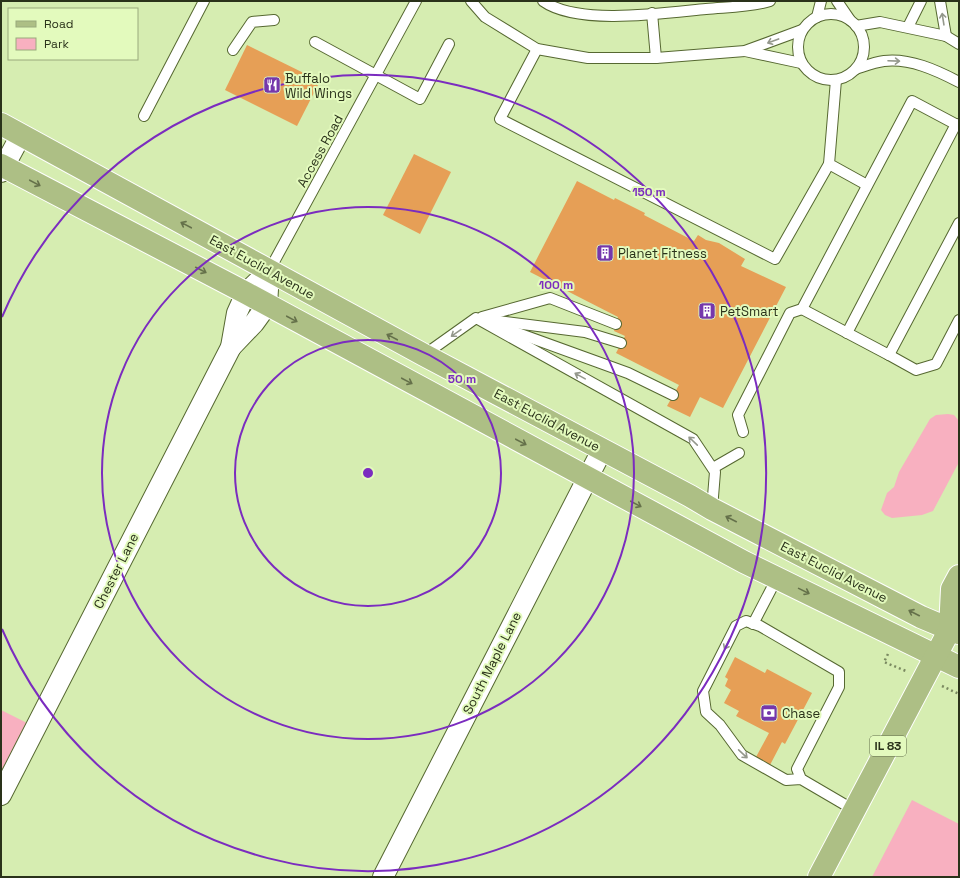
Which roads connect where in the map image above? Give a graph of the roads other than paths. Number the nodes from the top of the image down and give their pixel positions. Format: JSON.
{"nodes":[{"id":1,"x":204,"y":1,"type":"edge"},
{"id":2,"x":416,"y":1,"type":"edge"},
{"id":3,"x":471,"y":1,"type":"edge"},
{"id":4,"x":543,"y":1,"type":"edge"},
{"id":5,"x":770,"y":1,"type":"edge"},
{"id":6,"x":821,"y":1,"type":"edge"},
{"id":7,"x":837,"y":1,"type":"edge"},
{"id":8,"x":921,"y":1,"type":"edge"},
{"id":9,"x":940,"y":1,"type":"edge"},
{"id":10,"x":652,"y":13,"type":"junction"},
{"id":11,"x":817,"y":17,"type":"junction"},
{"id":12,"x":274,"y":20,"type":"dead end"},
{"id":13,"x":853,"y":23,"type":"junction"},
{"id":14,"x":908,"y":27,"type":"junction"},
{"id":15,"x":802,"y":30,"type":"junction"},
{"id":16,"x":946,"y":36,"type":"junction"},
{"id":17,"x":315,"y":42,"type":"dead end"},
{"id":18,"x":449,"y":44,"type":"dead end"},
{"id":19,"x":959,"y":44,"type":"edge"},
{"id":20,"x":536,"y":49,"type":"junction"},
{"id":21,"x":233,"y":50,"type":"dead end"},
{"id":22,"x":745,"y":51,"type":"junction"},
{"id":23,"x":656,"y":58,"type":"junction"},
{"id":24,"x":801,"y":64,"type":"junction"},
{"id":25,"x":856,"y":69,"type":"junction"},
{"id":26,"x":376,"y":74,"type":"junction"},
{"id":27,"x":836,"y":80,"type":"junction"},
{"id":28,"x":959,"y":82,"type":"edge"},
{"id":29,"x":144,"y":116,"type":"dead end"},
{"id":30,"x":1,"y":124,"type":"edge"},
{"id":31,"x":957,"y":125,"type":"edge"},
{"id":32,"x":21,"y":135,"type":"junction"},
{"id":33,"x":829,"y":164,"type":"junction"},
{"id":34,"x":2,"y":168,"type":"edge"},
{"id":35,"x":867,"y":185,"type":"junction"},
{"id":36,"x":959,"y":223,"type":"edge"},
{"id":37,"x":270,"y":271,"type":"junction"},
{"id":38,"x":246,"y":293,"type":"junction"},
{"id":39,"x":267,"y":305,"type":"junction"},
{"id":40,"x":802,"y":309,"type":"junction"},
{"id":41,"x":476,"y":318,"type":"junction"},
{"id":42,"x":959,"y":320,"type":"edge"},
{"id":43,"x":616,"y":324,"type":"dead end"},
{"id":44,"x":847,"y":333,"type":"junction"},
{"id":45,"x":621,"y":343,"type":"dead end"},
{"id":46,"x":231,"y":347,"type":"junction"},
{"id":47,"x":424,"y":355,"type":"junction"},
{"id":48,"x":889,"y":355,"type":"junction"},
{"id":49,"x":673,"y":395,"type":"dead end"},
{"id":50,"x":744,"y":432,"type":"dead end"},
{"id":51,"x":602,"y":450,"type":"junction"},
{"id":52,"x":739,"y":452,"type":"dead end"},
{"id":53,"x":712,"y":468,"type":"junction"},
{"id":54,"x":587,"y":478,"type":"junction"},
{"id":55,"x":712,"y":509,"type":"junction"},
{"id":56,"x":959,"y":576,"type":"edge"},
{"id":57,"x":776,"y":578,"type":"junction"},
{"id":58,"x":753,"y":624,"type":"junction"},
{"id":59,"x":956,"y":628,"type":"edge"},
{"id":60,"x":937,"y":656,"type":"junction"},
{"id":61,"x":959,"y":667,"type":"edge"},
{"id":62,"x":801,"y":779,"type":"junction"},
{"id":63,"x":1,"y":795,"type":"edge"},
{"id":64,"x":854,"y":810,"type":"junction"},
{"id":65,"x":383,"y":877,"type":"edge"},
{"id":66,"x":819,"y":877,"type":"edge"}],
"edges":[{"from":1,"to":29,"type":"lane"},
{"from":2,"to":26,"type":"lane","name":"Access Road"},
{"from":3,"to":20,"type":"lane"},
{"from":4,"to":10,"type":"lane"},
{"from":5,"to":10,"type":"lane"},
{"from":6,"to":11,"type":"lane"},
{"from":7,"to":13,"type":"lane"},
{"from":8,"to":14,"type":"lane"},
{"from":16,"to":9,"type":"lane","one_way":true},
{"from":10,"to":23,"type":"lane"},
{"from":11,"to":13,"type":"lane"},
{"from":11,"to":15,"type":"lane"},
{"from":12,"to":21,"type":"lane"},
{"from":13,"to":14,"type":"lane"},
{"from":13,"to":25,"type":"lane"},
{"from":14,"to":16,"type":"lane"},
{"from":15,"to":22,"type":"lane","one_way":true},
{"from":15,"to":24,"type":"lane"},
{"from":16,"to":19,"type":"lane"},
{"from":17,"to":26,"type":"lane"},
{"from":18,"to":26,"type":"lane"},
{"from":20,"to":23,"type":"lane"},
{"from":20,"to":33,"type":"lane"},
{"from":22,"to":23,"type":"lane"},
{"from":22,"to":24,"type":"lane"},
{"from":24,"to":27,"type":"lane"},
{"from":25,"to":27,"type":"lane"},
{"from":25,"to":28,"type":"lane","one_way":true},
{"from":26,"to":37,"type":"lane","name":"Access Road"},
{"from":27,"to":33,"type":"lane"},
{"from":30,"to":32,"type":"main road","name":"East Euclid Avenue"},
{"from":31,"to":35,"type":"lane"},
{"from":31,"to":44,"type":"lane"},
{"from":32,"to":34,"type":"street"},
{"from":37,"to":32,"type":"main road","name":"East Euclid Avenue","one_way":true},
{"from":33,"to":35,"type":"lane"},
{"from":34,"to":38,"type":"main road","one_way":true},
{"from":35,"to":40,"type":"lane"},
{"from":36,"to":48,"type":"lane"},
{"from":37,"to":38,"type":"street","name":"Chester Lane"},
{"from":37,"to":39,"type":"street"},
{"from":47,"to":37,"type":"main road","name":"East Euclid Avenue","one_way":true},
{"from":38,"to":39,"type":"main road"},
{"from":38,"to":46,"type":"street","name":"Chester Lane"},
{"from":39,"to":46,"type":"street","name":"Chester Lane"},
{"from":39,"to":54,"type":"main road","one_way":true},
{"from":40,"to":44,"type":"lane"},
{"from":40,"to":50,"type":"lane"},
{"from":41,"to":43,"type":"lane"},
{"from":41,"to":45,"type":"lane"},
{"from":41,"to":47,"type":"lane","one_way":true},
{"from":41,"to":49,"type":"lane"},
{"from":53,"to":41,"type":"lane","one_way":true},
{"from":42,"to":48,"type":"lane"},
{"from":44,"to":48,"type":"lane"},
{"from":46,"to":63,"type":"street","name":"Chester Lane"},
{"from":47,"to":51,"type":"main road","name":"East Euclid Avenue"},
{"from":51,"to":54,"type":"street","name":"South Maple Lane"},
{"from":51,"to":55,"type":"main road","name":"East Euclid Avenue"},
{"from":52,"to":53,"type":"lane"},
{"from":53,"to":55,"type":"lane"},
{"from":54,"to":57,"type":"main road","one_way":true},
{"from":54,"to":65,"type":"street","name":"South Maple Lane"},
{"from":59,"to":55,"type":"main road","name":"East Euclid Avenue","one_way":true},
{"from":56,"to":59,"type":"main road","number":"IL 83"},
{"from":57,"to":58,"type":"lane"},
{"from":57,"to":60,"type":"main road","one_way":true},
{"from":58,"to":62,"type":"lane"},
{"from":58,"to":62,"type":"lane","one_way":true},
{"from":59,"to":60,"type":"main road","number":"IL 83"},
{"from":60,"to":61,"type":"main road"},
{"from":60,"to":64,"type":"main road","number":"IL 83"},
{"from":62,"to":64,"type":"lane"},
{"from":64,"to":66,"type":"main road","number":"IL 83"}]}
